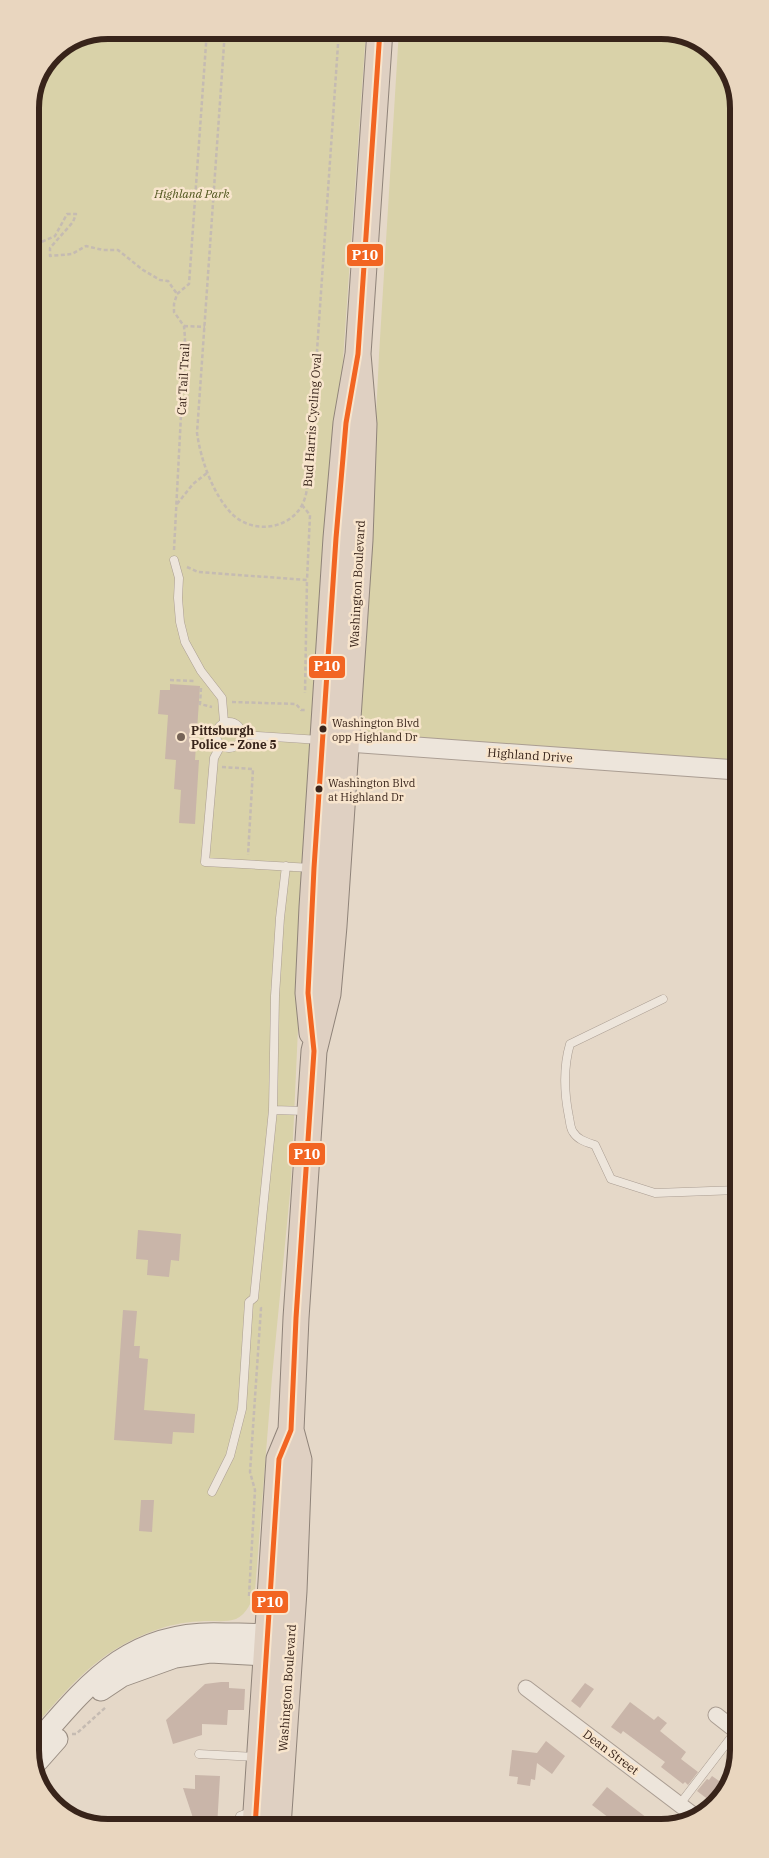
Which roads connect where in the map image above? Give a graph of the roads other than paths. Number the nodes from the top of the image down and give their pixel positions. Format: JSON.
{"nodes":[{"id":1,"x":379,"y":39,"type":"edge"},
{"id":2,"x":174,"y":560,"type":"road end"},
{"id":3,"x":224,"y":722,"type":"junction"},
{"id":4,"x":242,"y":735,"type":"junction"},
{"id":5,"x":325,"y":741,"type":"junction"},
{"id":6,"x":221,"y":745,"type":"junction"},
{"id":7,"x":730,"y":770,"type":"edge"},
{"id":8,"x":286,"y":866,"type":"junction"},
{"id":9,"x":314,"y":868,"type":"junction"},
{"id":10,"x":662,"y":999,"type":"dead end"},
{"id":11,"x":314,"y":1051,"type":"junction"},
{"id":12,"x":273,"y":1110,"type":"junction"},
{"id":13,"x":310,"y":1112,"type":"junction"},
{"id":14,"x":730,"y":1190,"type":"edge"},
{"id":15,"x":291,"y":1430,"type":"junction"},
{"id":16,"x":212,"y":1492,"type":"dead end"},
{"id":17,"x":267,"y":1645,"type":"junction"},
{"id":18,"x":290,"y":1647,"type":"junction"},
{"id":19,"x":526,"y":1688,"type":"dead end"},
{"id":20,"x":716,"y":1715,"type":"dead end"},
{"id":21,"x":730,"y":1726,"type":"edge"},
{"id":22,"x":39,"y":1740,"type":"edge"},
{"id":23,"x":730,"y":1741,"type":"edge"},
{"id":24,"x":199,"y":1754,"type":"dead end"},
{"id":25,"x":40,"y":1758,"type":"edge"},
{"id":26,"x":260,"y":1758,"type":"junction"},
{"id":27,"x":680,"y":1804,"type":"junction"},
{"id":28,"x":691,"y":1813,"type":"edge"},
{"id":29,"x":263,"y":1819,"type":"edge"},
{"id":30,"x":263,"y":1819,"type":"edge"}],
"edges":[{"from":1,"to":5,"type":"highway","name":"Washington Boulevard"},
{"from":2,"to":3,"type":"lane"},
{"from":3,"to":4,"type":"lane"},
{"from":3,"to":6,"type":"lane"},
{"from":4,"to":5,"type":"lane"},
{"from":4,"to":6,"type":"lane"},
{"from":5,"to":7,"type":"street","name":"Highland Drive"},
{"from":5,"to":9,"type":"highway","name":"Washington Boulevard"},
{"from":5,"to":11,"type":"highway","name":"Washington Boulevard"},
{"from":6,"to":8,"type":"lane"},
{"from":8,"to":9,"type":"lane"},
{"from":8,"to":12,"type":"lane"},
{"from":9,"to":11,"type":"highway","name":"Washington Boulevard"},
{"from":10,"to":14,"type":"lane"},
{"from":11,"to":13,"type":"highway","name":"Washington Boulevard"},
{"from":12,"to":13,"type":"lane"},
{"from":12,"to":16,"type":"lane"},
{"from":13,"to":15,"type":"highway","name":"Washington Boulevard"},
{"from":15,"to":17,"type":"highway","name":"Washington Boulevard"},
{"from":15,"to":18,"type":"highway","name":"Washington Boulevard"},
{"from":17,"to":18,"type":"main road"},
{"from":17,"to":22,"type":"main road"},
{"from":17,"to":25,"type":"main road"},
{"from":17,"to":26,"type":"highway","name":"Washington Boulevard"},
{"from":18,"to":29,"type":"highway","name":"Washington Boulevard"},
{"from":19,"to":27,"type":"street","name":"Dean Street"},
{"from":20,"to":21,"type":"street"},
{"from":23,"to":27,"type":"lane"},
{"from":24,"to":26,"type":"lane"},
{"from":26,"to":30,"type":"highway","name":"Washington Boulevard"},
{"from":27,"to":28,"type":"street","name":"Dean Street"}]}
